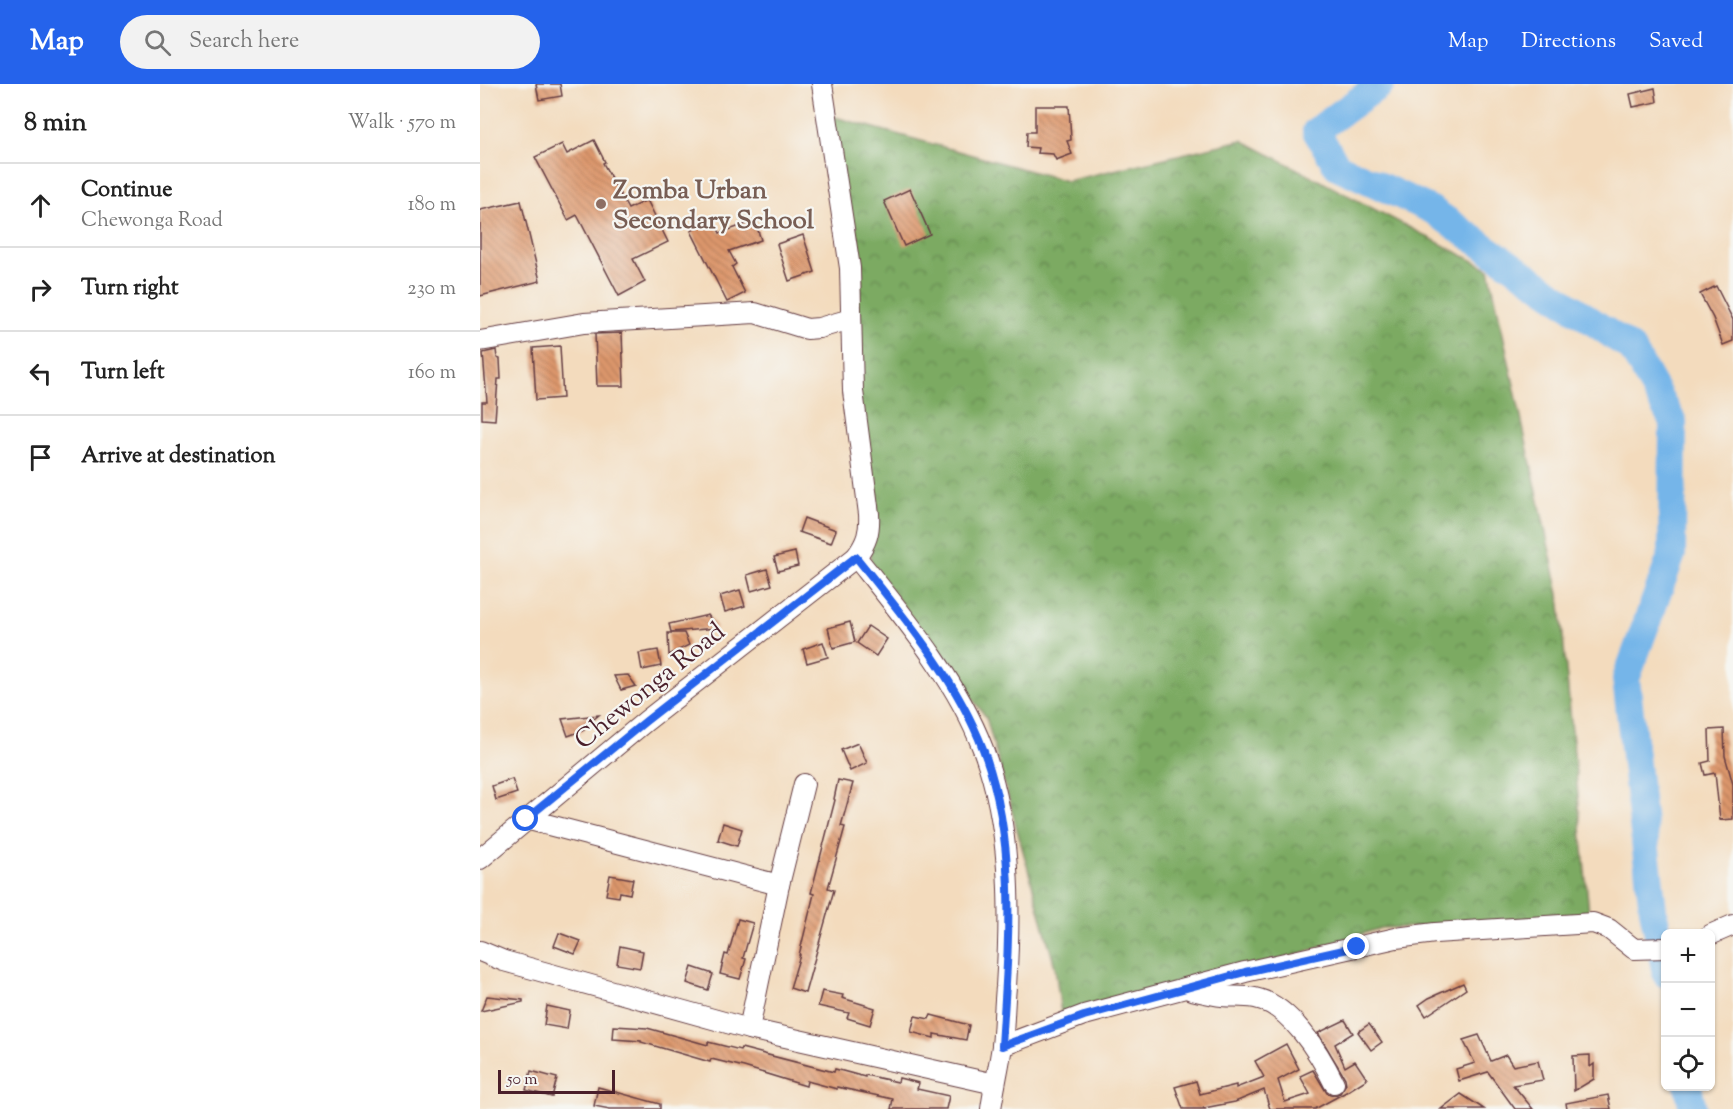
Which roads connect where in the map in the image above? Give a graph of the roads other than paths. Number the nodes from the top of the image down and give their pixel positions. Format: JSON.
{"nodes":[{"id":1,"x":822,"y":84,"type":"edge"},
{"id":2,"x":851,"y":319,"type":"junction"},
{"id":3,"x":480,"y":341,"type":"edge"},
{"id":4,"x":856,"y":557,"type":"junction"},
{"id":5,"x":804,"y":784,"type":"dead end"},
{"id":6,"x":526,"y":819,"type":"junction"},
{"id":7,"x":480,"y":859,"type":"edge"},
{"id":8,"x":779,"y":885,"type":"junction"},
{"id":9,"x":1733,"y":925,"type":"edge"},
{"id":10,"x":1715,"y":932,"type":"edge"},
{"id":11,"x":1656,"y":949,"type":"edge"},
{"id":12,"x":480,"y":951,"type":"edge"},
{"id":13,"x":1185,"y":988,"type":"junction"},
{"id":14,"x":749,"y":1029,"type":"junction"},
{"id":15,"x":1002,"y":1046,"type":"junction"},
{"id":16,"x":1334,"y":1083,"type":"dead end"},
{"id":17,"x":995,"y":1084,"type":"junction"},
{"id":18,"x":991,"y":1109,"type":"edge"}],
"edges":[{"from":1,"to":2,"type":"street"},
{"from":2,"to":3,"type":"street"},
{"from":2,"to":4,"type":"street"},
{"from":4,"to":6,"type":"street","name":"Chewonga Road"},
{"from":4,"to":15,"type":"street"},
{"from":5,"to":8,"type":"street"},
{"from":6,"to":7,"type":"street","name":"Chewonga Road"},
{"from":6,"to":8,"type":"street"},
{"from":8,"to":14,"type":"street"},
{"from":9,"to":10,"type":"street"},
{"from":11,"to":13,"type":"street"},
{"from":12,"to":14,"type":"street"},
{"from":13,"to":15,"type":"street"},
{"from":13,"to":16,"type":"street"},
{"from":14,"to":17,"type":"street"},
{"from":15,"to":17,"type":"street"},
{"from":17,"to":18,"type":"street"}]}
